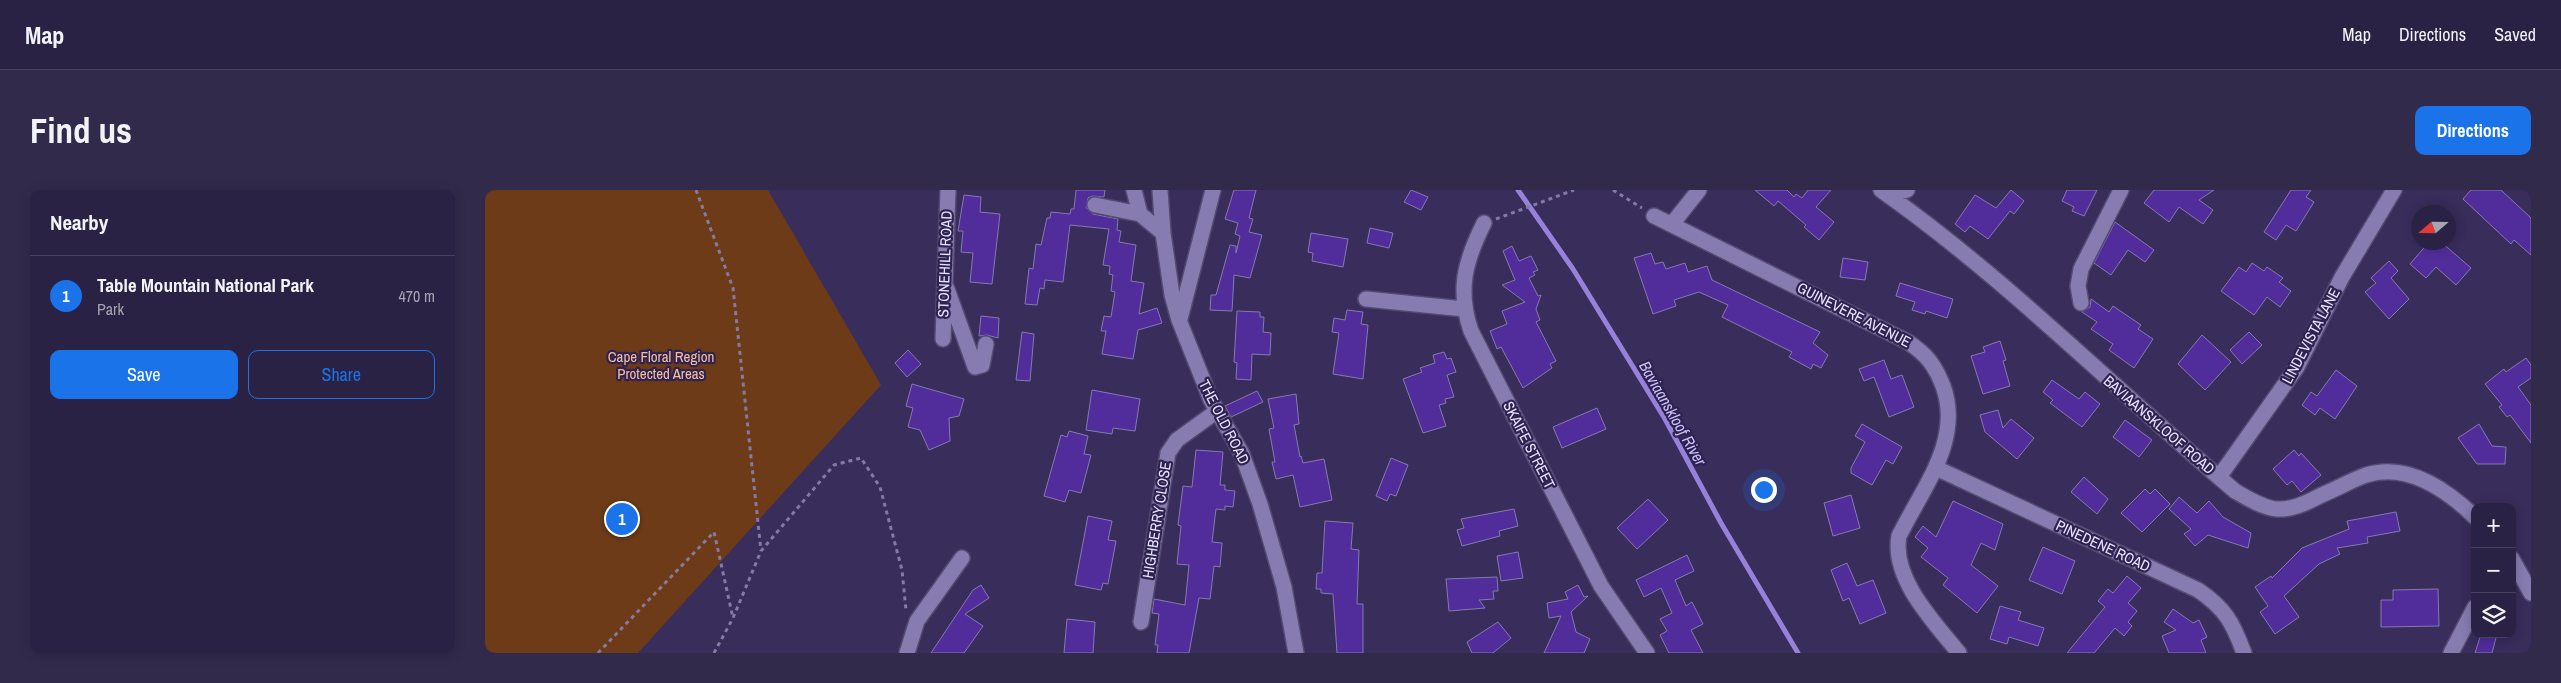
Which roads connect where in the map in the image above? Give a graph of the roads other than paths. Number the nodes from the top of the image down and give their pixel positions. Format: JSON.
{"nodes":[{"id":1,"x":948,"y":190,"type":"edge"},
{"id":2,"x":1134,"y":190,"type":"edge"},
{"id":3,"x":1160,"y":190,"type":"edge"},
{"id":4,"x":1213,"y":190,"type":"edge"},
{"id":5,"x":1699,"y":190,"type":"edge"},
{"id":6,"x":1907,"y":190,"type":"edge"},
{"id":7,"x":2121,"y":190,"type":"edge"},
{"id":8,"x":2394,"y":190,"type":"edge"},
{"id":9,"x":1884,"y":192,"type":"edge"},
{"id":10,"x":1095,"y":205,"type":"dead end"},
{"id":11,"x":1141,"y":214,"type":"junction"},
{"id":12,"x":1654,"y":216,"type":"road end"},
{"id":13,"x":1484,"y":223,"type":"road end"},
{"id":14,"x":1672,"y":224,"type":"junction"},
{"id":15,"x":1163,"y":233,"type":"junction"},
{"id":16,"x":944,"y":278,"type":"junction"},
{"id":17,"x":1366,"y":299,"type":"dead end"},
{"id":18,"x":2081,"y":303,"type":"dead end"},
{"id":19,"x":1464,"y":309,"type":"junction"},
{"id":20,"x":1179,"y":320,"type":"junction"},
{"id":21,"x":943,"y":339,"type":"dead end"},
{"id":22,"x":986,"y":344,"type":"dead end"},
{"id":23,"x":1217,"y":411,"type":"junction"},
{"id":24,"x":1936,"y":468,"type":"junction"},
{"id":25,"x":2219,"y":477,"type":"junction"},
{"id":26,"x":2471,"y":513,"type":"edge"},
{"id":27,"x":962,"y":558,"type":"dead end"},
{"id":28,"x":2518,"y":582,"type":"edge"},
{"id":29,"x":2531,"y":593,"type":"edge"},
{"id":30,"x":2471,"y":615,"type":"edge"},
{"id":31,"x":1141,"y":622,"type":"dead end"},
{"id":32,"x":907,"y":653,"type":"edge"},
{"id":33,"x":1296,"y":653,"type":"edge"},
{"id":34,"x":1647,"y":653,"type":"edge"},
{"id":35,"x":1959,"y":653,"type":"edge"},
{"id":36,"x":2244,"y":653,"type":"edge"},
{"id":37,"x":2451,"y":653,"type":"edge"}],
"edges":[{"from":1,"to":16,"type":"street","name":"STONEHILL ROAD"},
{"from":2,"to":11,"type":"street"},
{"from":3,"to":15,"type":"street","name":"THE OLD ROAD"},
{"from":4,"to":20,"type":"street"},
{"from":5,"to":14,"type":"street"},
{"from":6,"to":9,"type":"street"},
{"from":7,"to":18,"type":"street"},
{"from":8,"to":25,"type":"street","name":"LINDEVISTA LANE"},
{"from":9,"to":25,"type":"street","name":"BAVIAANSKLOOF ROAD"},
{"from":10,"to":11,"type":"street"},
{"from":11,"to":15,"type":"street"},
{"from":12,"to":14,"type":"street","name":"GUINEVERE AVENUE"},
{"from":13,"to":19,"type":"street","name":"SKAIFE STREET"},
{"from":14,"to":24,"type":"street","name":"GUINEVERE AVENUE"},
{"from":15,"to":20,"type":"street","name":"THE OLD ROAD"},
{"from":16,"to":21,"type":"street","name":"STONEHILL ROAD"},
{"from":16,"to":22,"type":"street"},
{"from":17,"to":19,"type":"street"},
{"from":19,"to":34,"type":"street","name":"SKAIFE STREET"},
{"from":20,"to":23,"type":"street","name":"THE OLD ROAD"},
{"from":23,"to":31,"type":"street","name":"HIGHBERRY CLOSE"},
{"from":23,"to":33,"type":"street","name":"THE OLD ROAD"},
{"from":24,"to":35,"type":"street","name":"GUINEVERE AVENUE"},
{"from":24,"to":36,"type":"street","name":"PINEDENE ROAD"},
{"from":25,"to":26,"type":"street","name":"BAVIAANSKLOOF ROAD"},
{"from":27,"to":32,"type":"street"},
{"from":28,"to":29,"type":"street"},
{"from":30,"to":37,"type":"street"}]}
